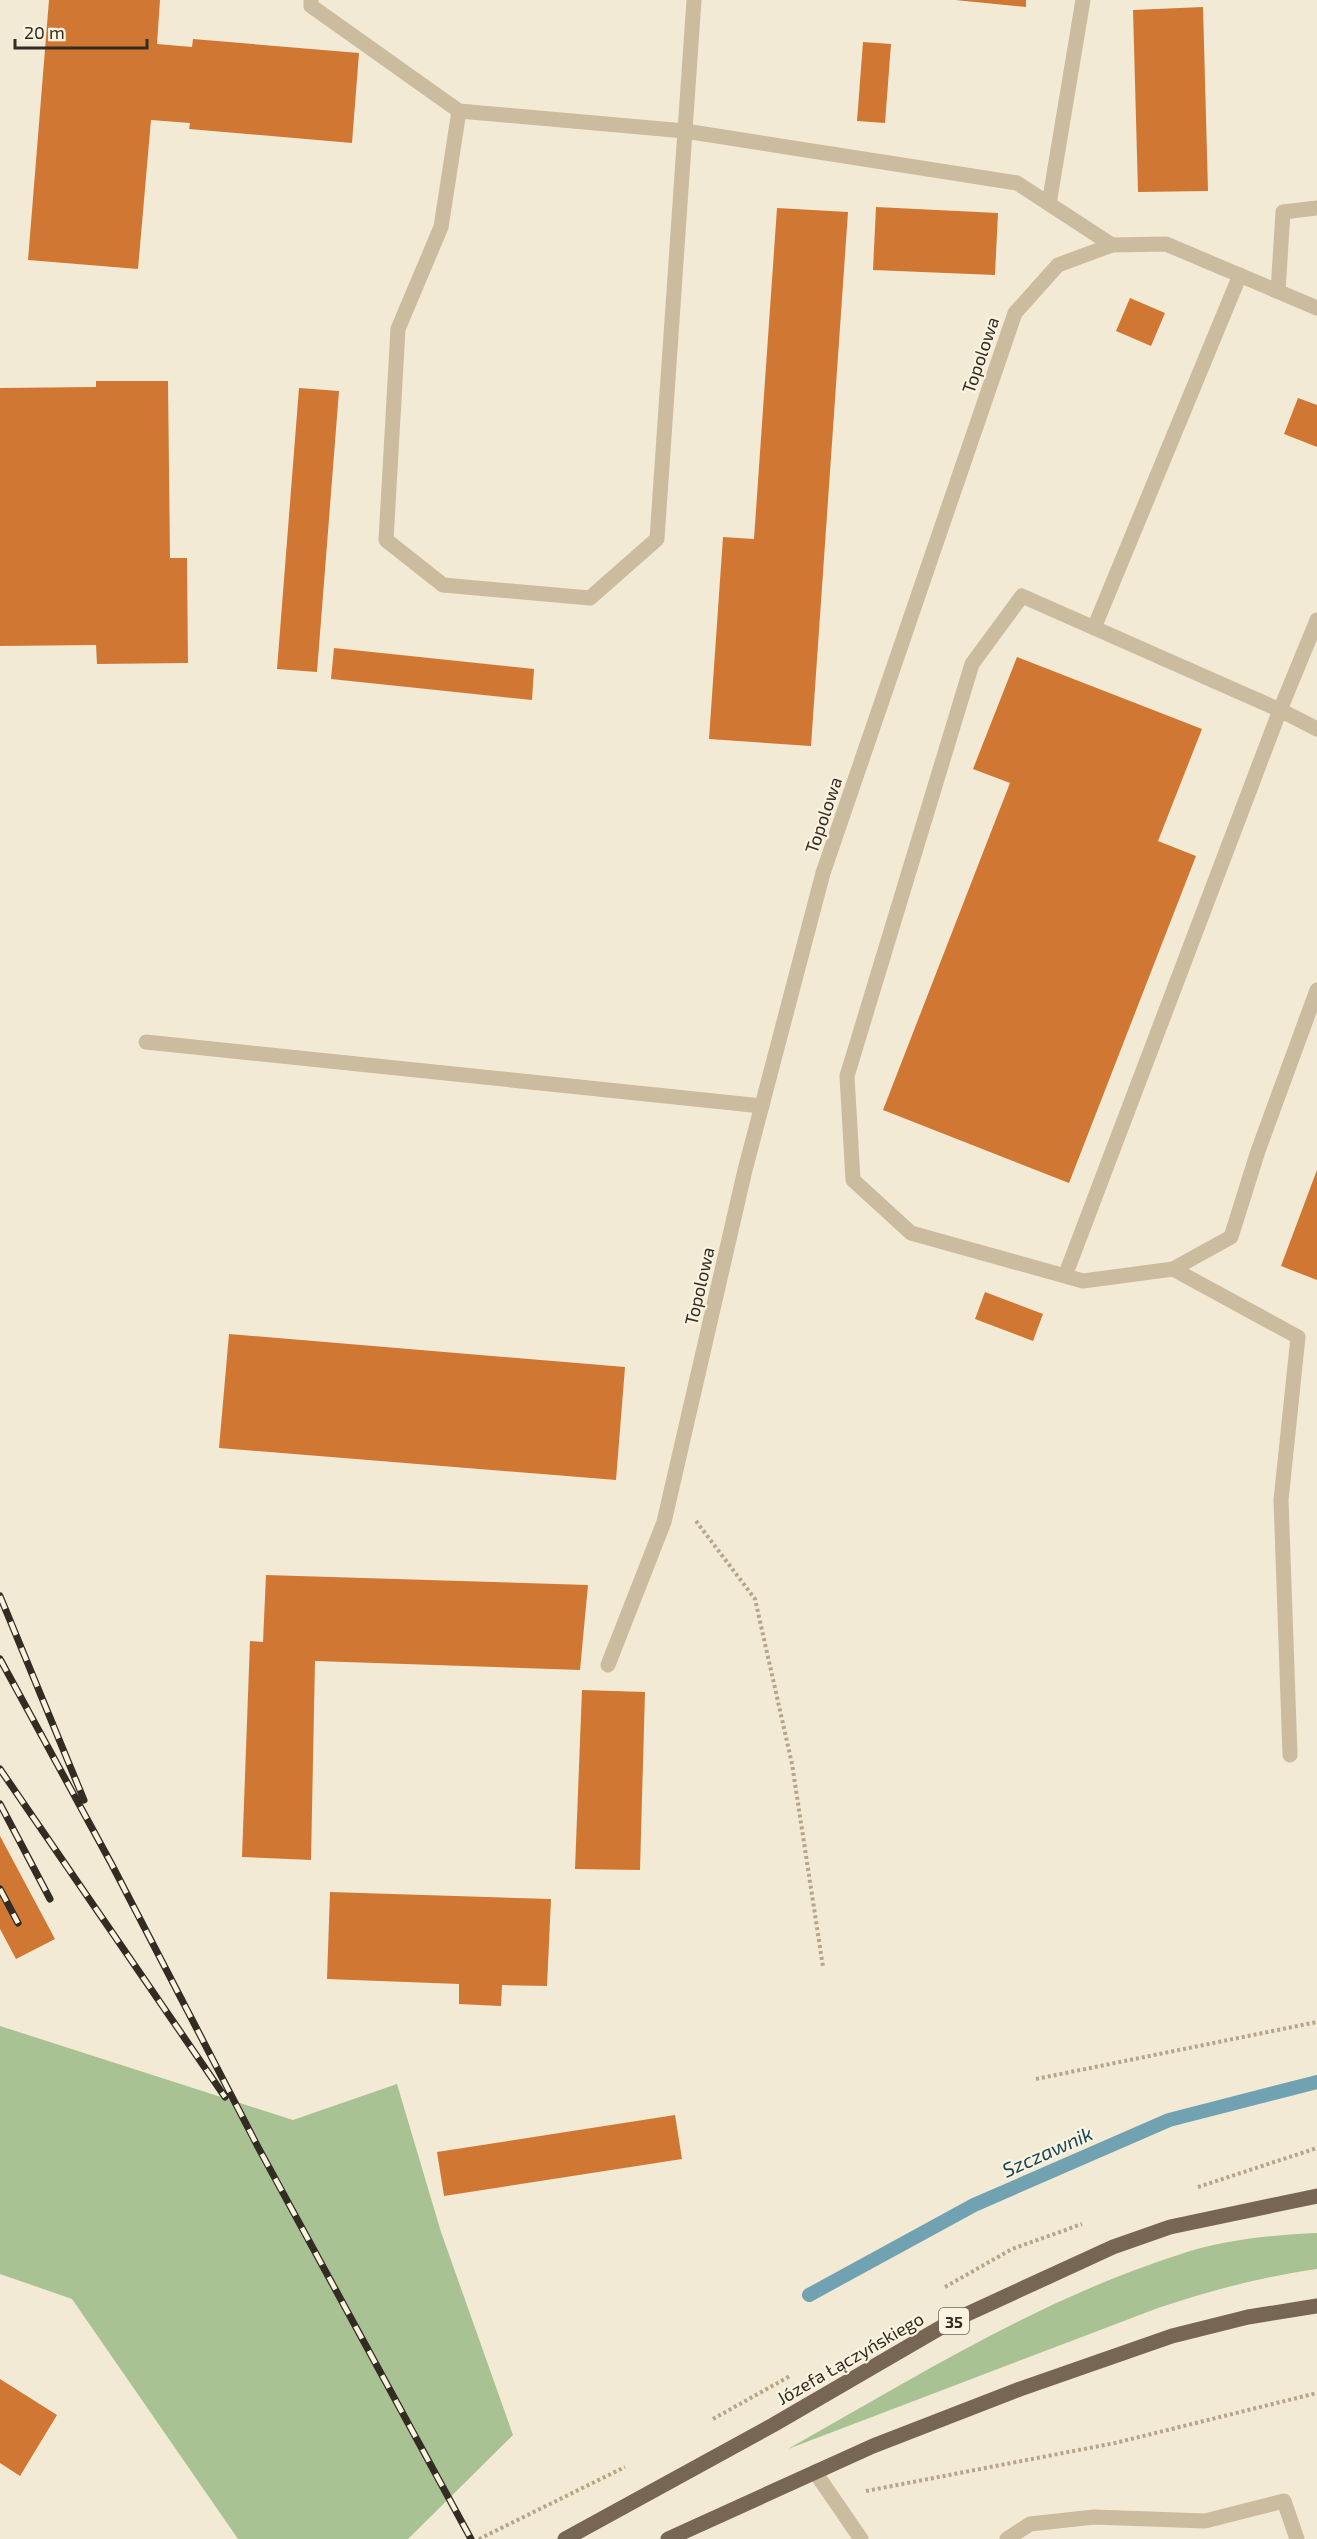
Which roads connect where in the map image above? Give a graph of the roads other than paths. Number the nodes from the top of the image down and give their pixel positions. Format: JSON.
{"nodes":[{"id":1,"x":311,"y":0,"type":"edge"},
{"id":2,"x":694,"y":0,"type":"edge"},
{"id":3,"x":1083,"y":0,"type":"edge"},
{"id":4,"x":459,"y":111,"type":"junction"},
{"id":5,"x":685,"y":130,"type":"junction"},
{"id":6,"x":1049,"y":204,"type":"junction"},
{"id":7,"x":1317,"y":208,"type":"edge"},
{"id":8,"x":1112,"y":245,"type":"junction"},
{"id":9,"x":1240,"y":275,"type":"junction"},
{"id":10,"x":1278,"y":291,"type":"junction"},
{"id":11,"x":1317,"y":308,"type":"edge"},
{"id":12,"x":1317,"y":620,"type":"edge"},
{"id":13,"x":1094,"y":628,"type":"junction"},
{"id":14,"x":1280,"y":710,"type":"junction"},
{"id":15,"x":1317,"y":729,"type":"edge"},
{"id":16,"x":1317,"y":990,"type":"edge"},
{"id":17,"x":146,"y":1042,"type":"dead end"},
{"id":18,"x":762,"y":1106,"type":"junction"},
{"id":19,"x":1173,"y":1269,"type":"junction"},
{"id":20,"x":1065,"y":1276,"type":"junction"},
{"id":21,"x":608,"y":1665,"type":"dead end"},
{"id":22,"x":1290,"y":1755,"type":"dead end"},
{"id":23,"x":1317,"y":2196,"type":"edge"},
{"id":24,"x":1317,"y":2306,"type":"edge"},
{"id":25,"x":815,"y":2472,"type":"junction"},
{"id":26,"x":565,"y":2539,"type":"edge"},
{"id":27,"x":668,"y":2539,"type":"edge"},
{"id":28,"x":861,"y":2539,"type":"edge"},
{"id":29,"x":1007,"y":2539,"type":"edge"},
{"id":30,"x":1298,"y":2539,"type":"edge"}],
"edges":[{"from":1,"to":4,"type":"street"},
{"from":2,"to":5,"type":"street"},
{"from":3,"to":6,"type":"street"},
{"from":4,"to":5,"type":"street"},
{"from":4,"to":5,"type":"street"},
{"from":5,"to":6,"type":"street"},
{"from":6,"to":8,"type":"street"},
{"from":7,"to":10,"type":"street"},
{"from":8,"to":9,"type":"street","name":"Topolowa"},
{"from":8,"to":18,"type":"street","name":"Topolowa"},
{"from":9,"to":10,"type":"street","name":"Topolowa"},
{"from":9,"to":13,"type":"street"},
{"from":10,"to":11,"type":"street","name":"Topolowa"},
{"from":12,"to":14,"type":"street"},
{"from":13,"to":14,"type":"street"},
{"from":13,"to":20,"type":"street"},
{"from":14,"to":15,"type":"street"},
{"from":14,"to":20,"type":"street"},
{"from":16,"to":19,"type":"street"},
{"from":17,"to":18,"type":"street"},
{"from":18,"to":21,"type":"street","name":"Topolowa"},
{"from":19,"to":20,"type":"street"},
{"from":19,"to":22,"type":"street"},
{"from":23,"to":26,"type":"main road","name":"Józefa Łączyńskiego","number":"35"},
{"from":24,"to":25,"type":"main road"},
{"from":25,"to":27,"type":"main road"},
{"from":25,"to":28,"type":"street"},
{"from":29,"to":30,"type":"street"}]}
